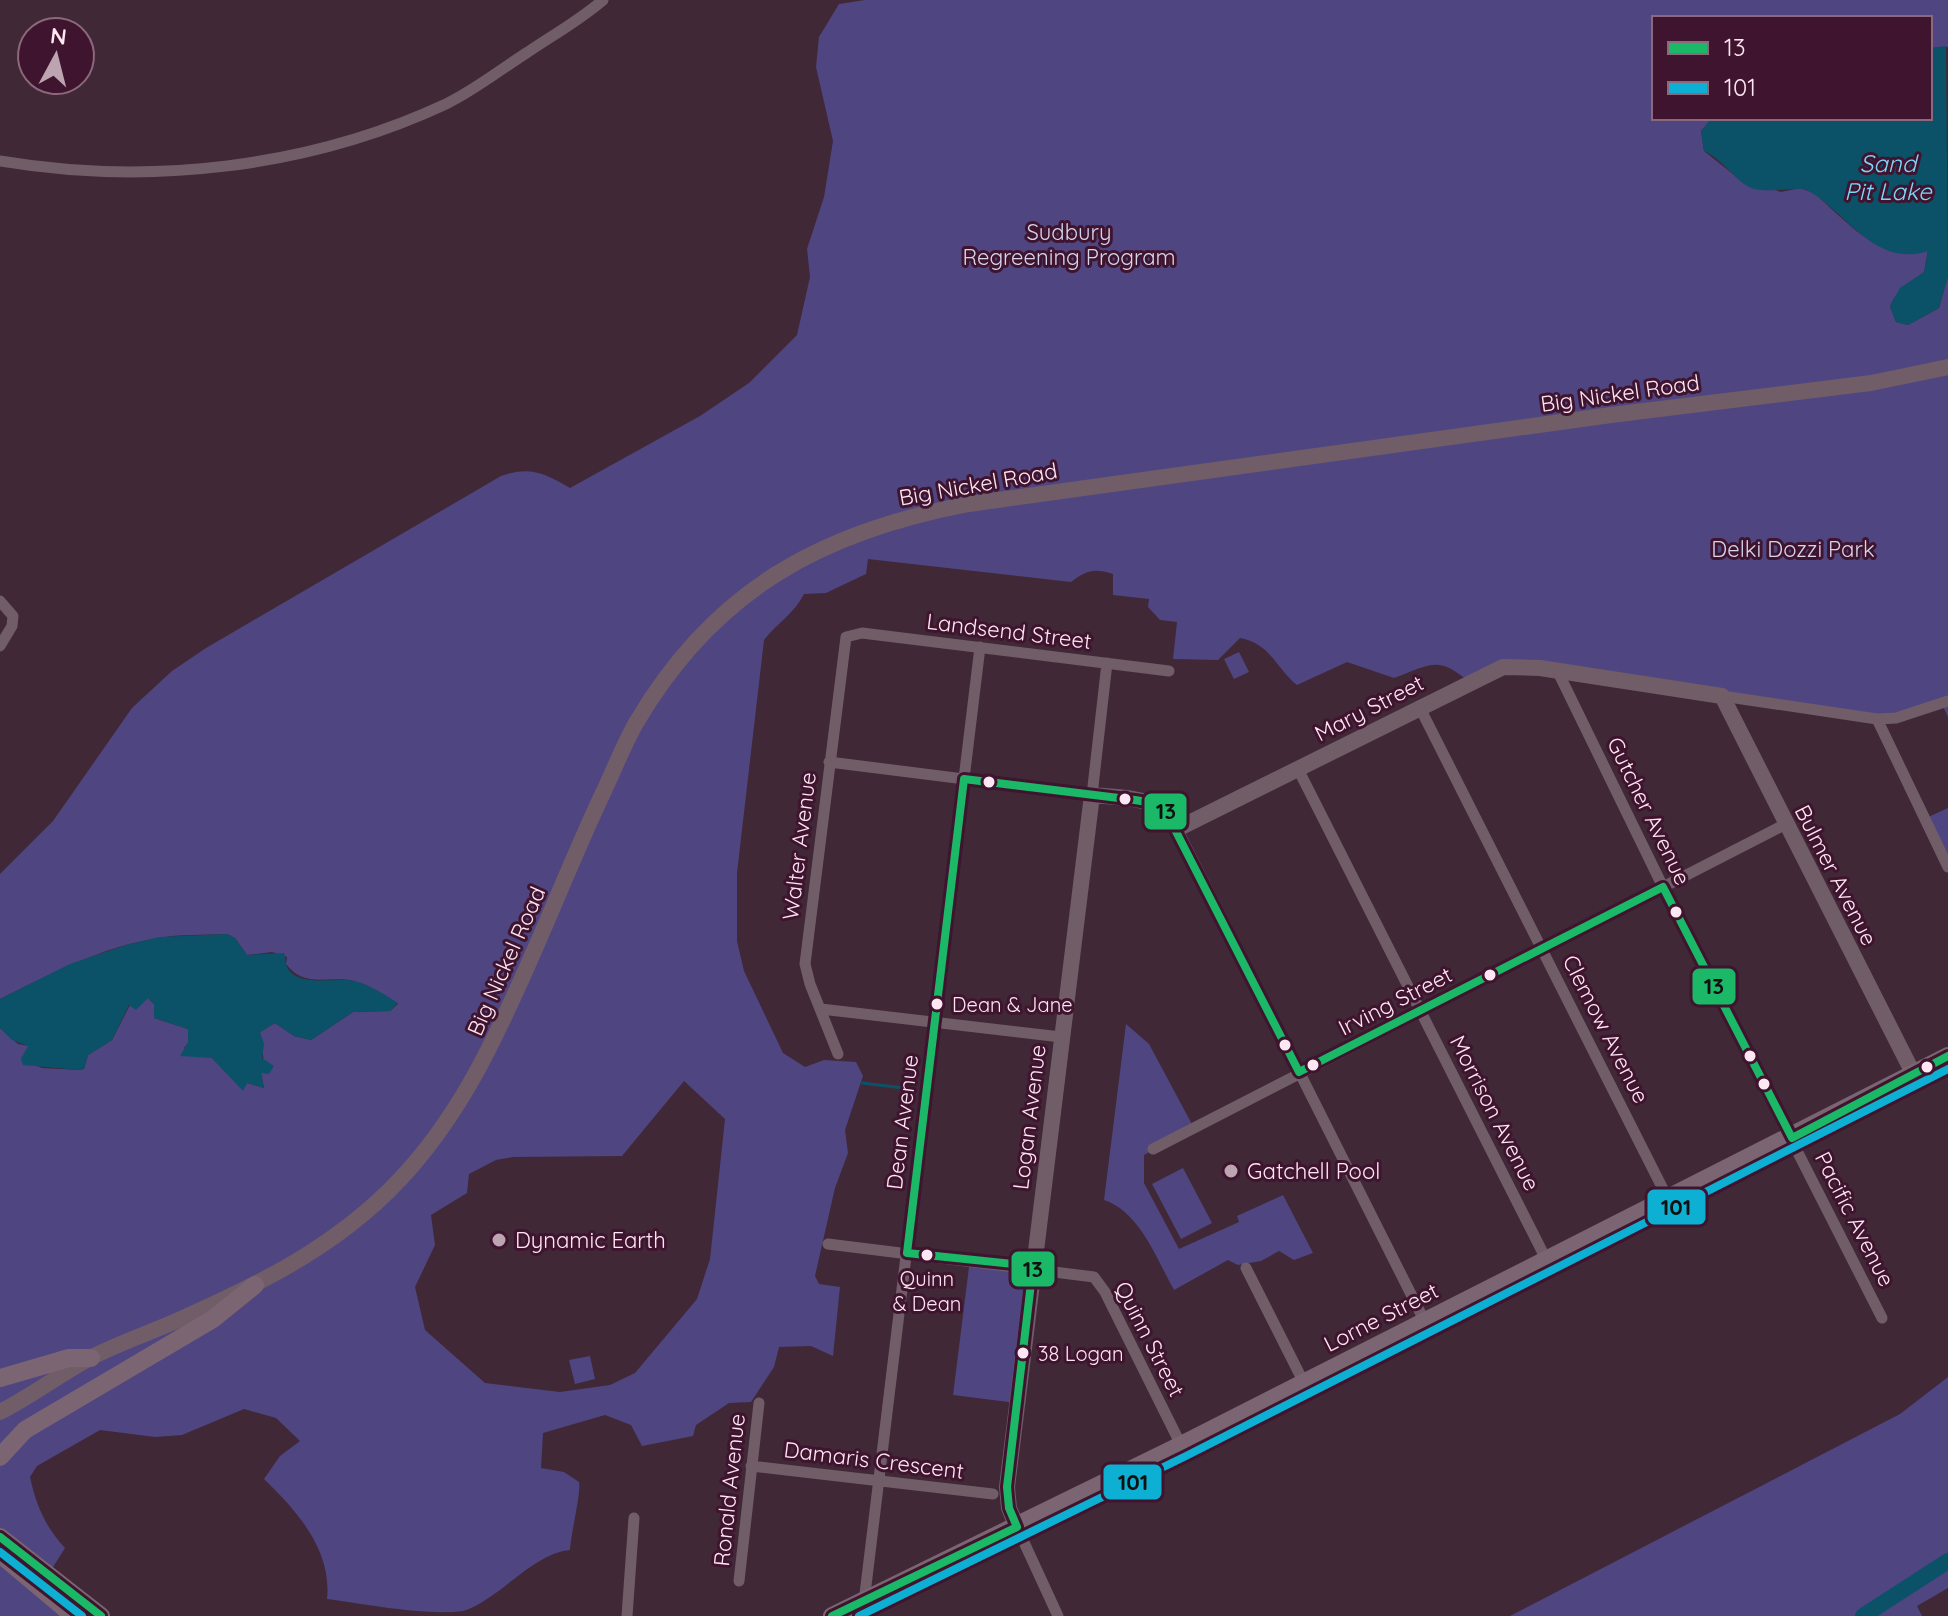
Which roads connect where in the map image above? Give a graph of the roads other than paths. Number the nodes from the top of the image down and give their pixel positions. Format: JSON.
{"nodes":[{"id":1,"x":603,"y":0,"type":"edge"},
{"id":2,"x":0,"y":161,"type":"edge"},
{"id":3,"x":1948,"y":367,"type":"edge"},
{"id":4,"x":0,"y":601,"type":"edge"},
{"id":5,"x":846,"y":637,"type":"joint"},
{"id":6,"x":0,"y":646,"type":"edge"},
{"id":7,"x":980,"y":647,"type":"junction"},
{"id":8,"x":1107,"y":663,"type":"junction"},
{"id":9,"x":1169,"y":671,"type":"dead end"},
{"id":10,"x":1558,"y":672,"type":"junction"},
{"id":11,"x":1722,"y":696,"type":"junction"},
{"id":12,"x":1948,"y":701,"type":"edge"},
{"id":13,"x":1419,"y":706,"type":"junction"},
{"id":14,"x":1877,"y":719,"type":"junction"},
{"id":15,"x":829,"y":762,"type":"junction"},
{"id":16,"x":1298,"y":769,"type":"junction"},
{"id":17,"x":964,"y":779,"type":"junction"},
{"id":18,"x":1092,"y":795,"type":"junction"},
{"id":19,"x":1784,"y":825,"type":"junction"},
{"id":20,"x":1177,"y":829,"type":"junction"},
{"id":21,"x":1948,"y":867,"type":"edge"},
{"id":22,"x":1663,"y":887,"type":"junction"},
{"id":23,"x":1543,"y":949,"type":"junction"},
{"id":24,"x":821,"y":1009,"type":"junction"},
{"id":25,"x":1421,"y":1010,"type":"junction"},
{"id":26,"x":934,"y":1022,"type":"junction"},
{"id":27,"x":1061,"y":1037,"type":"junction"},
{"id":28,"x":838,"y":1054,"type":"dead end"},
{"id":29,"x":1948,"y":1056,"type":"edge"},
{"id":30,"x":1299,"y":1072,"type":"junction"},
{"id":31,"x":1913,"y":1073,"type":"junction"},
{"id":32,"x":1792,"y":1138,"type":"junction"},
{"id":33,"x":1153,"y":1149,"type":"dead end"},
{"id":34,"x":1668,"y":1199,"type":"junction"},
{"id":35,"x":828,"y":1244,"type":"dead end"},
{"id":36,"x":907,"y":1253,"type":"junction"},
{"id":37,"x":1547,"y":1261,"type":"junction"},
{"id":38,"x":1033,"y":1266,"type":"junction"},
{"id":39,"x":1246,"y":1268,"type":"dead end"},
{"id":40,"x":255,"y":1285,"type":"junction"},
{"id":41,"x":1882,"y":1318,"type":"dead end"},
{"id":42,"x":1425,"y":1322,"type":"junction"},
{"id":43,"x":91,"y":1358,"type":"junction"},
{"id":44,"x":0,"y":1378,"type":"edge"},
{"id":45,"x":1304,"y":1383,"type":"junction"},
{"id":46,"x":759,"y":1403,"type":"dead end"},
{"id":47,"x":0,"y":1412,"type":"edge"},
{"id":48,"x":1181,"y":1445,"type":"junction"},
{"id":49,"x":0,"y":1457,"type":"edge"},
{"id":50,"x":751,"y":1466,"type":"junction"},
{"id":51,"x":878,"y":1480,"type":"junction"},
{"id":52,"x":993,"y":1494,"type":"dead end"},
{"id":53,"x":634,"y":1518,"type":"dead end"},
{"id":54,"x":0,"y":1520,"type":"edge"},
{"id":55,"x":1017,"y":1527,"type":"junction"},
{"id":56,"x":0,"y":1537,"type":"edge"},
{"id":57,"x":0,"y":1554,"type":"edge"},
{"id":58,"x":28,"y":1560,"type":"junction"},
{"id":59,"x":739,"y":1581,"type":"dead end"},
{"id":60,"x":864,"y":1602,"type":"junction"},
{"id":61,"x":76,"y":1613,"type":"edge"},
{"id":62,"x":101,"y":1616,"type":"edge"},
{"id":63,"x":627,"y":1616,"type":"edge"},
{"id":64,"x":832,"y":1616,"type":"edge"},
{"id":65,"x":1058,"y":1616,"type":"edge"}],
"edges":[{"from":1,"to":2,"type":"street"},
{"from":3,"to":40,"type":"main road","name":"Big Nickel Road"},
{"from":4,"to":6,"type":"street"},
{"from":5,"to":7,"type":"street","name":"Landsend Street"},
{"from":5,"to":15,"type":"street","name":"Walter Avenue"},
{"from":7,"to":8,"type":"street","name":"Landsend Street"},
{"from":7,"to":17,"type":"street","name":"Dean Avenue"},
{"from":8,"to":9,"type":"street","name":"Landsend Street"},
{"from":8,"to":18,"type":"street","name":"Logan Avenue"},
{"from":10,"to":11,"type":"main road","name":"Mary Street"},
{"from":10,"to":13,"type":"main road","name":"Mary Street"},
{"from":10,"to":22,"type":"street","name":"Gutcher Avenue"},
{"from":11,"to":14,"type":"street","name":"Mary Street"},
{"from":11,"to":19,"type":"main road","name":"Bulmer Avenue"},
{"from":12,"to":14,"type":"street","name":"Mary Street"},
{"from":13,"to":16,"type":"main road","name":"Mary Street"},
{"from":13,"to":23,"type":"street","name":"Clemow Avenue"},
{"from":14,"to":21,"type":"street"},
{"from":15,"to":17,"type":"street"},
{"from":15,"to":24,"type":"street","name":"Walter Avenue"},
{"from":16,"to":20,"type":"main road","name":"Mary Street"},
{"from":16,"to":25,"type":"street","name":"Morrison Avenue"},
{"from":17,"to":18,"type":"street"},
{"from":17,"to":26,"type":"street","name":"Dean Avenue"},
{"from":18,"to":20,"type":"main road"},
{"from":18,"to":27,"type":"main road","name":"Logan Avenue"},
{"from":19,"to":22,"type":"street","name":"Irving Street"},
{"from":19,"to":31,"type":"main road","name":"Bulmer Avenue"},
{"from":20,"to":30,"type":"street"},
{"from":22,"to":23,"type":"street","name":"Irving Street"},
{"from":22,"to":32,"type":"street","name":"Gutcher Avenue"},
{"from":23,"to":25,"type":"street","name":"Irving Street"},
{"from":23,"to":34,"type":"street","name":"Clemow Avenue"},
{"from":24,"to":26,"type":"street"},
{"from":24,"to":28,"type":"street","name":"Walter Avenue"},
{"from":25,"to":30,"type":"street","name":"Irving Street"},
{"from":25,"to":37,"type":"street","name":"Morrison Avenue"},
{"from":26,"to":27,"type":"street"},
{"from":26,"to":36,"type":"street","name":"Dean Avenue"},
{"from":27,"to":38,"type":"main road","name":"Logan Avenue"},
{"from":29,"to":31,"type":"main road","name":"Lorne Street"},
{"from":30,"to":33,"type":"street","name":"Irving Street"},
{"from":30,"to":42,"type":"street"},
{"from":31,"to":32,"type":"main road","name":"Lorne Street"},
{"from":32,"to":34,"type":"main road","name":"Lorne Street"},
{"from":32,"to":41,"type":"street","name":"Pacific Avenue"},
{"from":34,"to":37,"type":"main road","name":"Lorne Street"},
{"from":35,"to":36,"type":"street","name":"Quinn Street"},
{"from":36,"to":38,"type":"street","name":"Quinn Street"},
{"from":36,"to":51,"type":"street","name":"Dean Avenue"},
{"from":37,"to":42,"type":"main road","name":"Lorne Street"},
{"from":38,"to":48,"type":"street","name":"Quinn Street"},
{"from":38,"to":55,"type":"main road","name":"Logan Avenue"},
{"from":39,"to":45,"type":"street"},
{"from":40,"to":43,"type":"main road","name":"Big Nickel Road"},
{"from":40,"to":49,"type":"main road"},
{"from":42,"to":45,"type":"main road","name":"Lorne Street"},
{"from":43,"to":44,"type":"main road"},
{"from":43,"to":47,"type":"main road","name":"Big Nickel Road"},
{"from":45,"to":48,"type":"main road","name":"Lorne Street"},
{"from":46,"to":50,"type":"street","name":"Ronald Avenue"},
{"from":48,"to":55,"type":"main road","name":"Lorne Street"},
{"from":50,"to":51,"type":"street","name":"Damaris Crescent"},
{"from":50,"to":59,"type":"street","name":"Ronald Avenue"},
{"from":51,"to":52,"type":"street","name":"Damaris Crescent"},
{"from":51,"to":60,"type":"street","name":"Dean Avenue"},
{"from":53,"to":63,"type":"street"},
{"from":54,"to":58,"type":"main road"},
{"from":55,"to":60,"type":"main road","name":"Lorne Street"},
{"from":55,"to":65,"type":"street"},
{"from":56,"to":58,"type":"main road"},
{"from":57,"to":61,"type":"main road"},
{"from":58,"to":61,"type":"main road"},
{"from":60,"to":64,"type":"main road","name":"Lorne Street"},
{"from":61,"to":62,"type":"main road"}]}
